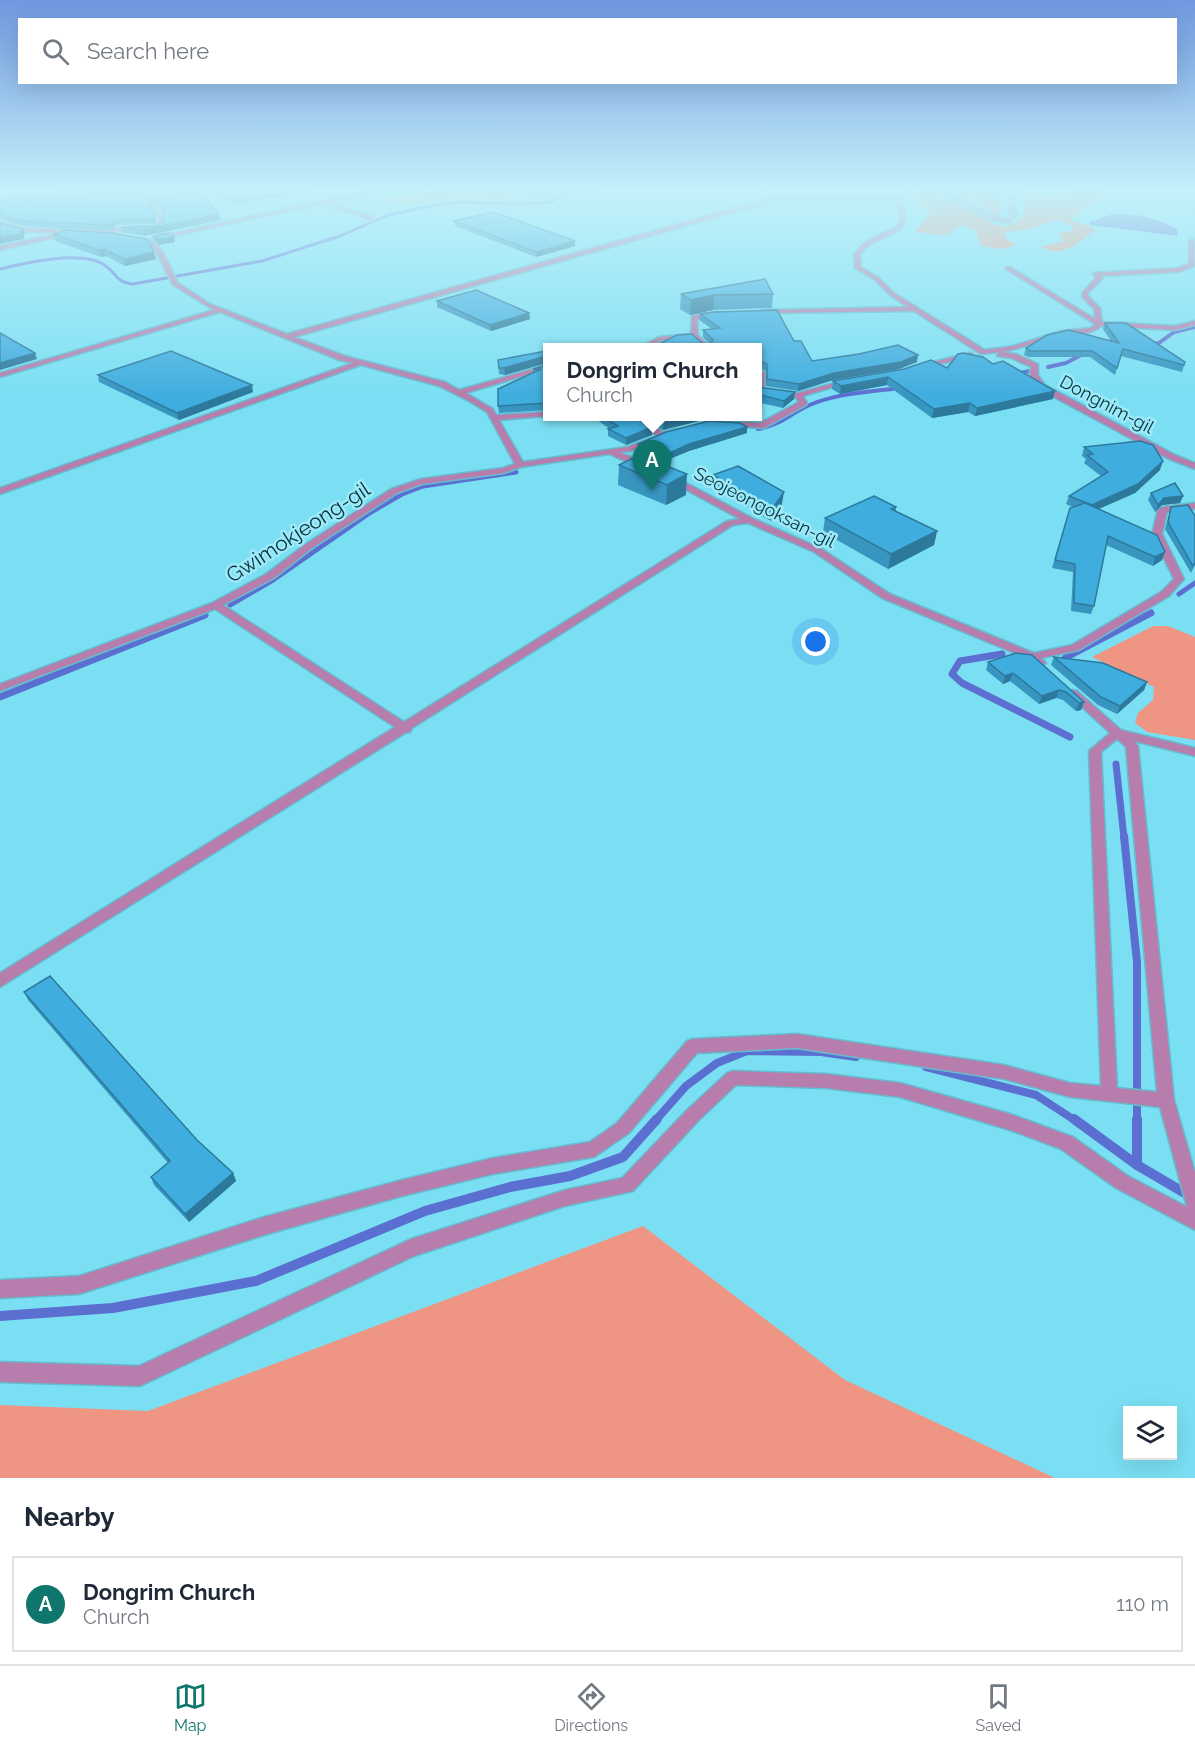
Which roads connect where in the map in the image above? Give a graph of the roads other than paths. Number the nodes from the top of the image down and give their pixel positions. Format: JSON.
{"nodes":[{"id":1,"x":163,"y":258,"type":"edge"},
{"id":2,"x":565,"y":258,"type":"edge"},
{"id":3,"x":857,"y":258,"type":"edge"},
{"id":4,"x":1192,"y":258,"type":"edge"},
{"id":5,"x":1008,"y":268,"type":"dead end"},
{"id":6,"x":915,"y":309,"type":"junction"},
{"id":7,"x":220,"y":310,"type":"junction"},
{"id":8,"x":760,"y":312,"type":"edge"},
{"id":9,"x":725,"y":314,"type":"edge"},
{"id":10,"x":1195,"y":323,"type":"edge"},
{"id":11,"x":1098,"y":324,"type":"junction"},
{"id":12,"x":288,"y":336,"type":"junction"},
{"id":13,"x":695,"y":336,"type":"junction"},
{"id":14,"x":652,"y":343,"type":"edge"},
{"id":15,"x":703,"y":343,"type":"edge"},
{"id":16,"x":984,"y":352,"type":"junction"},
{"id":17,"x":361,"y":363,"type":"junction"},
{"id":18,"x":543,"y":368,"type":"edge"},
{"id":19,"x":912,"y":369,"type":"edge"},
{"id":20,"x":0,"y":375,"type":"edge"},
{"id":21,"x":855,"y":380,"type":"edge"},
{"id":22,"x":762,"y":390,"type":"edge"},
{"id":23,"x":460,"y":392,"type":"junction"},
{"id":24,"x":798,"y":395,"type":"junction"},
{"id":25,"x":543,"y":414,"type":"edge"},
{"id":26,"x":493,"y":418,"type":"junction"},
{"id":27,"x":637,"y":421,"type":"edge"},
{"id":28,"x":719,"y":423,"type":"edge"},
{"id":29,"x":685,"y":429,"type":"edge"},
{"id":30,"x":662,"y":435,"type":"junction"},
{"id":31,"x":610,"y":451,"type":"junction"},
{"id":32,"x":520,"y":465,"type":"junction"},
{"id":33,"x":1195,"y":466,"type":"edge"},
{"id":34,"x":0,"y":491,"type":"edge"},
{"id":35,"x":1195,"y":506,"type":"edge"},
{"id":36,"x":749,"y":520,"type":"junction"},
{"id":37,"x":216,"y":605,"type":"junction"},
{"id":38,"x":1033,"y":657,"type":"junction"},
{"id":39,"x":1050,"y":672,"type":"edge"},
{"id":40,"x":1066,"y":687,"type":"edge"},
{"id":41,"x":0,"y":688,"type":"edge"},
{"id":42,"x":406,"y":729,"type":"junction"},
{"id":43,"x":1117,"y":733,"type":"junction"},
{"id":44,"x":1195,"y":752,"type":"edge"},
{"id":45,"x":0,"y":981,"type":"edge"},
{"id":46,"x":1109,"y":1094,"type":"junction"},
{"id":47,"x":1166,"y":1100,"type":"junction"},
{"id":48,"x":1190,"y":1169,"type":"edge"},
{"id":49,"x":1195,"y":1205,"type":"edge"},
{"id":50,"x":1195,"y":1221,"type":"edge"},
{"id":51,"x":0,"y":1289,"type":"edge"},
{"id":52,"x":0,"y":1372,"type":"edge"}],
"edges":[{"from":1,"to":7,"type":"lane"},
{"from":2,"to":12,"type":"lane"},
{"from":3,"to":6,"type":"lane"},
{"from":4,"to":11,"type":"lane"},
{"from":5,"to":11,"type":"lane"},
{"from":6,"to":8,"type":"lane"},
{"from":6,"to":16,"type":"lane"},
{"from":7,"to":12,"type":"lane"},
{"from":7,"to":20,"type":"lane"},
{"from":9,"to":13,"type":"lane"},
{"from":10,"to":11,"type":"lane"},
{"from":11,"to":16,"type":"lane"},
{"from":12,"to":17,"type":"lane"},
{"from":13,"to":14,"type":"lane"},
{"from":13,"to":15,"type":"lane"},
{"from":16,"to":19,"type":"lane","name":"Dongnim-gil"},
{"from":16,"to":33,"type":"lane","name":"Dongnim-gil"},
{"from":17,"to":23,"type":"lane"},
{"from":17,"to":34,"type":"lane"},
{"from":18,"to":23,"type":"lane"},
{"from":21,"to":24,"type":"lane"},
{"from":22,"to":24,"type":"lane"},
{"from":23,"to":26,"type":"lane"},
{"from":24,"to":28,"type":"lane"},
{"from":25,"to":26,"type":"lane"},
{"from":26,"to":32,"type":"lane"},
{"from":27,"to":30,"type":"lane"},
{"from":29,"to":30,"type":"lane"},
{"from":30,"to":31,"type":"lane"},
{"from":31,"to":32,"type":"lane"},
{"from":31,"to":36,"type":"lane","name":"Seojeongoksan-gil"},
{"from":32,"to":37,"type":"lane","name":"Gwimokjeong-gil"},
{"from":35,"to":38,"type":"lane"},
{"from":36,"to":38,"type":"lane","name":"Seojeongoksan-gil"},
{"from":36,"to":42,"type":"lane"},
{"from":37,"to":41,"type":"lane","name":"Gwimokjeong-gil"},
{"from":37,"to":42,"type":"lane"},
{"from":38,"to":39,"type":"lane","name":"Seojeongoksan-gil"},
{"from":40,"to":43,"type":"lane"},
{"from":42,"to":45,"type":"lane"},
{"from":43,"to":44,"type":"lane"},
{"from":43,"to":46,"type":"lane"},
{"from":43,"to":47,"type":"lane"},
{"from":46,"to":47,"type":"lane"},
{"from":46,"to":51,"type":"lane"},
{"from":47,"to":48,"type":"lane"},
{"from":48,"to":49,"type":"lane"},
{"from":50,"to":52,"type":"lane"}]}
